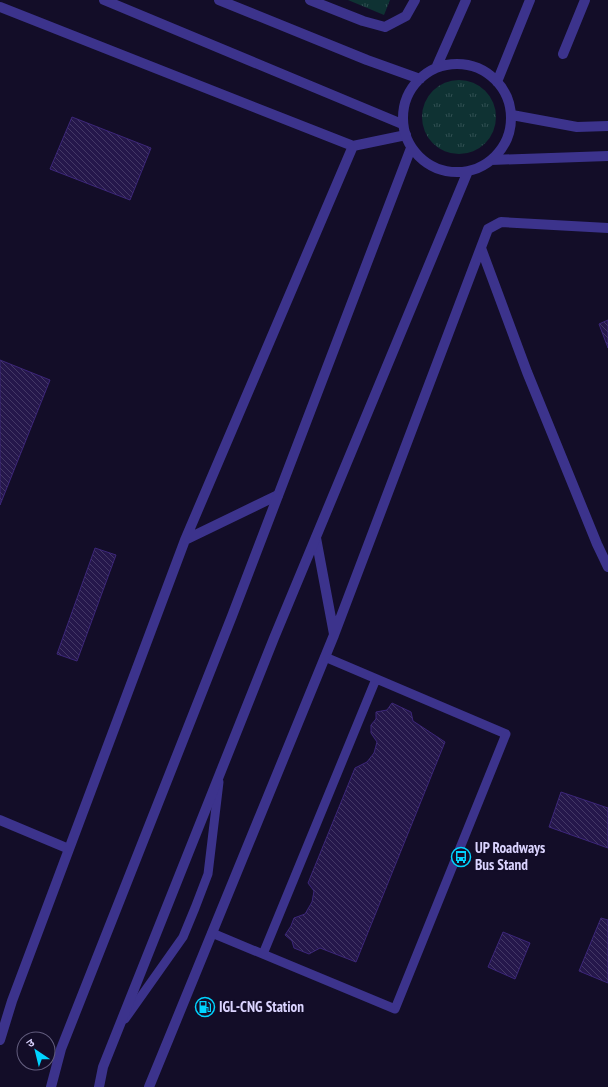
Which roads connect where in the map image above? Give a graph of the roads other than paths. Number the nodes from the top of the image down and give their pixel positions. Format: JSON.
{"nodes":[{"id":1,"x":104,"y":0,"type":"edge"},
{"id":2,"x":219,"y":0,"type":"edge"},
{"id":3,"x":310,"y":0,"type":"edge"},
{"id":4,"x":414,"y":0,"type":"edge"},
{"id":5,"x":466,"y":0,"type":"edge"},
{"id":6,"x":530,"y":0,"type":"edge"},
{"id":7,"x":585,"y":0,"type":"edge"},
{"id":8,"x":0,"y":7,"type":"edge"},
{"id":9,"x":563,"y":54,"type":"dead end"},
{"id":10,"x":436,"y":68,"type":"junction"},
{"id":11,"x":420,"y":79,"type":"junction"},
{"id":12,"x":497,"y":82,"type":"junction"},
{"id":13,"x":512,"y":115,"type":"junction"},
{"id":14,"x":402,"y":124,"type":"junction"},
{"id":15,"x":608,"y":126,"type":"edge"},
{"id":16,"x":406,"y":135,"type":"junction"},
{"id":17,"x":353,"y":146,"type":"junction"},
{"id":18,"x":411,"y":148,"type":"junction"},
{"id":19,"x":608,"y":156,"type":"edge"},
{"id":20,"x":491,"y":160,"type":"junction"},
{"id":21,"x":468,"y":172,"type":"junction"},
{"id":22,"x":608,"y":228,"type":"edge"},
{"id":23,"x":481,"y":248,"type":"junction"},
{"id":24,"x":278,"y":494,"type":"junction"},
{"id":25,"x":316,"y":538,"type":"junction"},
{"id":26,"x":185,"y":540,"type":"junction"},
{"id":27,"x":608,"y":567,"type":"edge"},
{"id":28,"x":334,"y":636,"type":"junction"},
{"id":29,"x":325,"y":657,"type":"junction"},
{"id":30,"x":376,"y":679,"type":"junction"},
{"id":31,"x":219,"y":777,"type":"junction"},
{"id":32,"x":0,"y":820,"type":"edge"},
{"id":33,"x":69,"y":849,"type":"junction"},
{"id":34,"x":212,"y":933,"type":"junction"},
{"id":35,"x":263,"y":954,"type":"junction"},
{"id":36,"x":120,"y":1026,"type":"junction"},
{"id":37,"x":0,"y":1040,"type":"edge"},
{"id":38,"x":51,"y":1087,"type":"edge"},
{"id":39,"x":99,"y":1087,"type":"edge"},
{"id":40,"x":149,"y":1087,"type":"edge"}],
"edges":[{"from":1,"to":14,"type":"street"},
{"from":2,"to":11,"type":"street"},
{"from":3,"to":4,"type":"street"},
{"from":5,"to":10,"type":"street"},
{"from":6,"to":12,"type":"street"},
{"from":7,"to":9,"type":"street"},
{"from":8,"to":17,"type":"street"},
{"from":10,"to":11,"type":"street"},
{"from":10,"to":12,"type":"street"},
{"from":11,"to":14,"type":"street"},
{"from":12,"to":13,"type":"street"},
{"from":13,"to":15,"type":"street"},
{"from":13,"to":20,"type":"street"},
{"from":14,"to":16,"type":"street"},
{"from":16,"to":17,"type":"street"},
{"from":16,"to":18,"type":"street"},
{"from":17,"to":26,"type":"street"},
{"from":18,"to":21,"type":"street"},
{"from":18,"to":24,"type":"street"},
{"from":19,"to":20,"type":"street"},
{"from":20,"to":21,"type":"street"},
{"from":21,"to":25,"type":"street"},
{"from":22,"to":23,"type":"street"},
{"from":23,"to":27,"type":"street"},
{"from":23,"to":28,"type":"street"},
{"from":24,"to":26,"type":"street"},
{"from":24,"to":38,"type":"street"},
{"from":25,"to":28,"type":"street"},
{"from":25,"to":31,"type":"street"},
{"from":26,"to":33,"type":"street"},
{"from":28,"to":29,"type":"street"},
{"from":29,"to":30,"type":"lane"},
{"from":29,"to":34,"type":"street"},
{"from":30,"to":35,"type":"lane"},
{"from":30,"to":35,"type":"lane"},
{"from":31,"to":36,"type":"street"},
{"from":31,"to":36,"type":"lane"},
{"from":32,"to":33,"type":"street"},
{"from":33,"to":37,"type":"street"},
{"from":34,"to":35,"type":"lane"},
{"from":34,"to":40,"type":"street"},
{"from":36,"to":39,"type":"street"}]}
